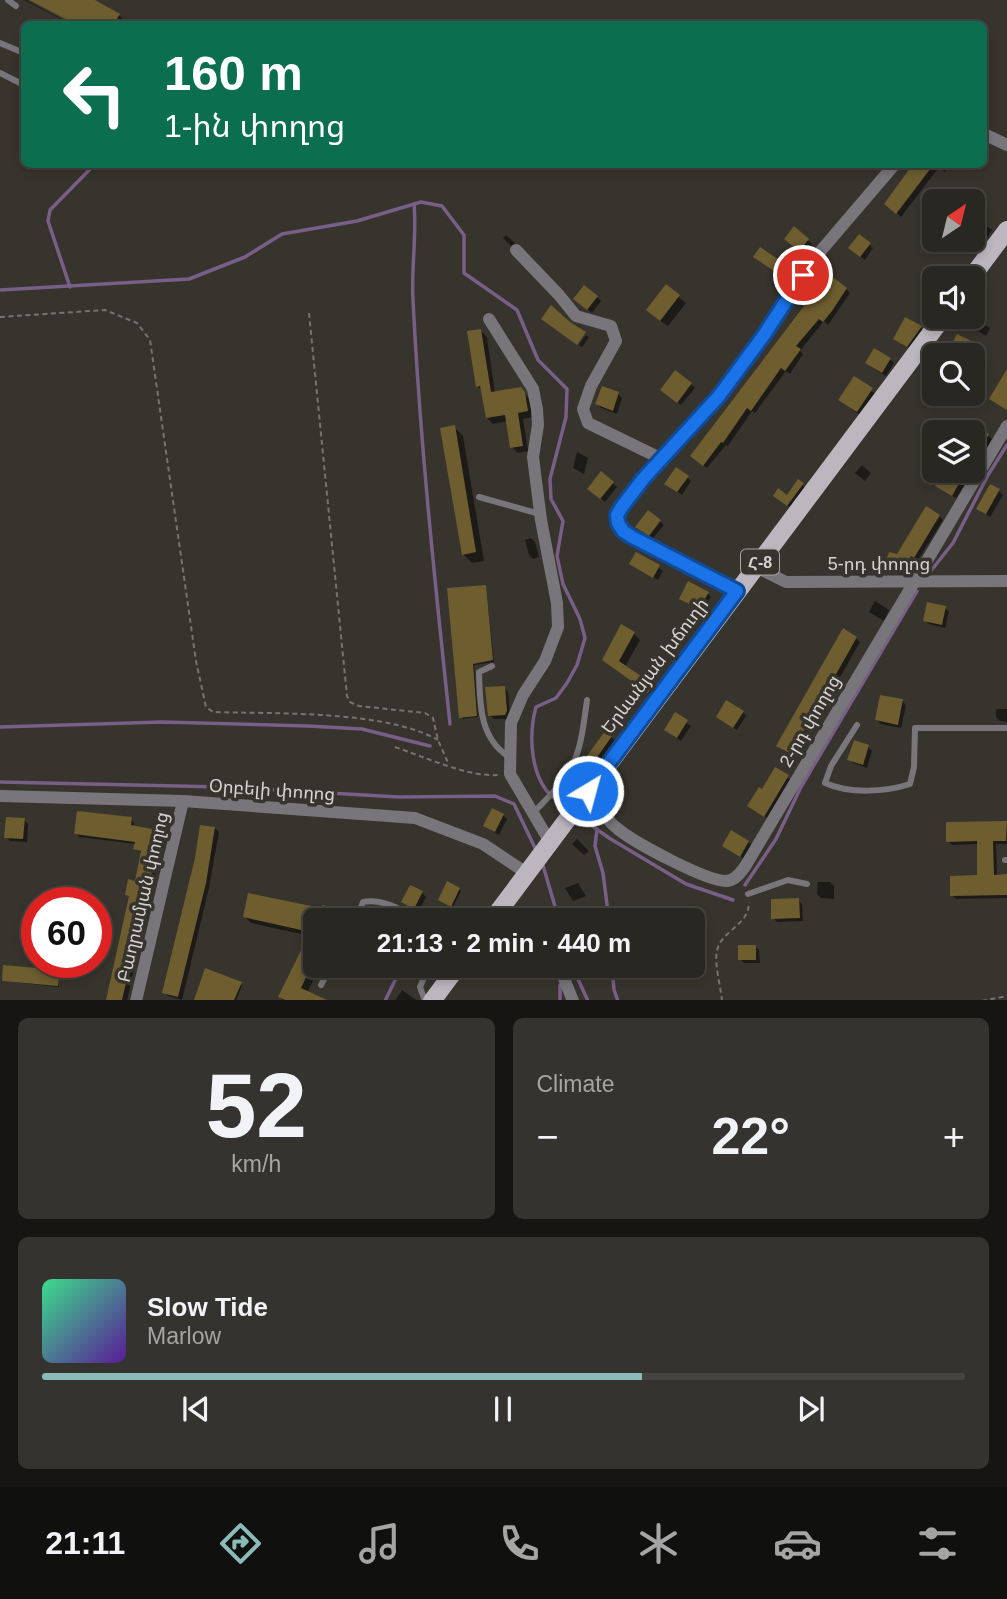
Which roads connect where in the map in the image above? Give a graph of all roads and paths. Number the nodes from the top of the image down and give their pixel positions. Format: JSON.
{"nodes":[{"id":1,"x":8,"y":0,"type":"edge"},
{"id":2,"x":16,"y":6,"type":"dead end"},
{"id":3,"x":0,"y":43,"type":"edge"},
{"id":4,"x":21,"y":51,"type":"edge"},
{"id":5,"x":0,"y":73,"type":"edge"},
{"id":6,"x":21,"y":84,"type":"edge"},
{"id":7,"x":987,"y":135,"type":"edge"},
{"id":8,"x":1007,"y":145,"type":"edge"},
{"id":9,"x":892,"y":168,"type":"edge"},
{"id":10,"x":1007,"y":230,"type":"edge"},
{"id":11,"x":516,"y":250,"type":"dead end"},
{"id":12,"x":980,"y":266,"type":"edge"},
{"id":13,"x":309,"y":313,"type":"dead end"},
{"id":14,"x":0,"y":317,"type":"edge"},
{"id":15,"x":489,"y":319,"type":"dead end"},
{"id":16,"x":934,"y":329,"type":"edge"},
{"id":17,"x":1007,"y":426,"type":"edge"},
{"id":18,"x":662,"y":458,"type":"junction"},
{"id":19,"x":479,"y":496,"type":"dead end"},
{"id":20,"x":540,"y":514,"type":"junction"},
{"id":21,"x":756,"y":567,"type":"junction"},
{"id":22,"x":914,"y":581,"type":"junction"},
{"id":23,"x":1007,"y":581,"type":"edge"},
{"id":24,"x":737,"y":591,"type":"junction"},
{"id":25,"x":492,"y":666,"type":"dead end"},
{"id":26,"x":587,"y":700,"type":"dead end"},
{"id":27,"x":857,"y":725,"type":"dead end"},
{"id":28,"x":1007,"y":729,"type":"edge"},
{"id":29,"x":438,"y":740,"type":"junction"},
{"id":30,"x":395,"y":747,"type":"dead end"},
{"id":31,"x":511,"y":758,"type":"junction"},
{"id":32,"x":449,"y":765,"type":"junction"},
{"id":33,"x":510,"y":774,"type":"junction"},
{"id":34,"x":588,"y":791,"type":"junction"},
{"id":35,"x":0,"y":796,"type":"edge"},
{"id":36,"x":183,"y":801,"type":"junction"},
{"id":37,"x":533,"y":813,"type":"junction"},
{"id":38,"x":551,"y":842,"type":"junction"},
{"id":39,"x":528,"y":874,"type":"junction"},
{"id":40,"x":807,"y":884,"type":"dead end"},
{"id":41,"x":748,"y":894,"type":"joint"},
{"id":42,"x":361,"y":908,"type":"edge"},
{"id":43,"x":398,"y":908,"type":"edge"},
{"id":44,"x":505,"y":908,"type":"edge"},
{"id":45,"x":325,"y":978,"type":"edge"},
{"id":46,"x":424,"y":978,"type":"edge"},
{"id":47,"x":449,"y":978,"type":"edge"},
{"id":48,"x":564,"y":978,"type":"edge"},
{"id":49,"x":321,"y":985,"type":"dead end"},
{"id":50,"x":1007,"y":996,"type":"edge"},
{"id":51,"x":136,"y":1000,"type":"edge"},
{"id":52,"x":425,"y":1000,"type":"edge"},
{"id":53,"x":432,"y":1000,"type":"edge"},
{"id":54,"x":573,"y":1000,"type":"edge"},
{"id":55,"x":722,"y":1000,"type":"edge"},
{"id":56,"x":982,"y":1000,"type":"edge"}],
"edges":[{"from":1,"to":2,"type":"lane"},
{"from":3,"to":4,"type":"lane"},
{"from":5,"to":6,"type":"lane"},
{"from":7,"to":8,"type":"street"},
{"from":9,"to":18,"type":"street"},
{"from":10,"to":12,"type":"main road"},
{"from":11,"to":18,"type":"street"},
{"from":13,"to":29,"type":"path"},
{"from":14,"to":29,"type":"path"},
{"from":15,"to":20,"type":"street"},
{"from":16,"to":21,"type":"main road","name":"Երևանյան խճուղի","number":"Հ-8"},
{"from":17,"to":22,"type":"street","name":"2-րդ փողոց"},
{"from":18,"to":24,"type":"street"},
{"from":19,"to":20,"type":"lane"},
{"from":20,"to":31,"type":"street"},
{"from":21,"to":22,"type":"street","name":"5-րդ փողոց"},
{"from":21,"to":24,"type":"main road","name":"Երևանյան խճուղի","number":"Հ-8"},
{"from":22,"to":23,"type":"street","name":"5-րդ փողոց"},
{"from":22,"to":34,"type":"street","name":"2-րդ փողոց"},
{"from":24,"to":34,"type":"main road","name":"Երևանյան խճուղի","number":"Հ-8"},
{"from":25,"to":31,"type":"lane"},
{"from":26,"to":37,"type":"lane"},
{"from":27,"to":28,"type":"lane"},
{"from":29,"to":32,"type":"path"},
{"from":30,"to":32,"type":"path"},
{"from":31,"to":33,"type":"street"},
{"from":32,"to":33,"type":"path"},
{"from":33,"to":37,"type":"street"},
{"from":34,"to":38,"type":"main road","name":"Երևանյան խճուղի","number":"Հ-8"},
{"from":35,"to":36,"type":"street","name":"Օրբելի փողոց"},
{"from":36,"to":39,"type":"street","name":"Օրբելի փողոց"},
{"from":36,"to":51,"type":"street","name":"Բաղրամյան փողոց"},
{"from":37,"to":38,"type":"street"},
{"from":38,"to":39,"type":"main road","name":"Երևանյան խճուղի","number":"Հ-8"},
{"from":39,"to":44,"type":"main road","number":"Հ-8"},
{"from":40,"to":41,"type":"lane"},
{"from":41,"to":55,"type":"path"},
{"from":42,"to":43,"type":"lane"},
{"from":45,"to":49,"type":"lane"},
{"from":46,"to":52,"type":"lane"},
{"from":47,"to":53,"type":"main road"},
{"from":48,"to":54,"type":"street"},
{"from":50,"to":56,"type":"path"}]}
